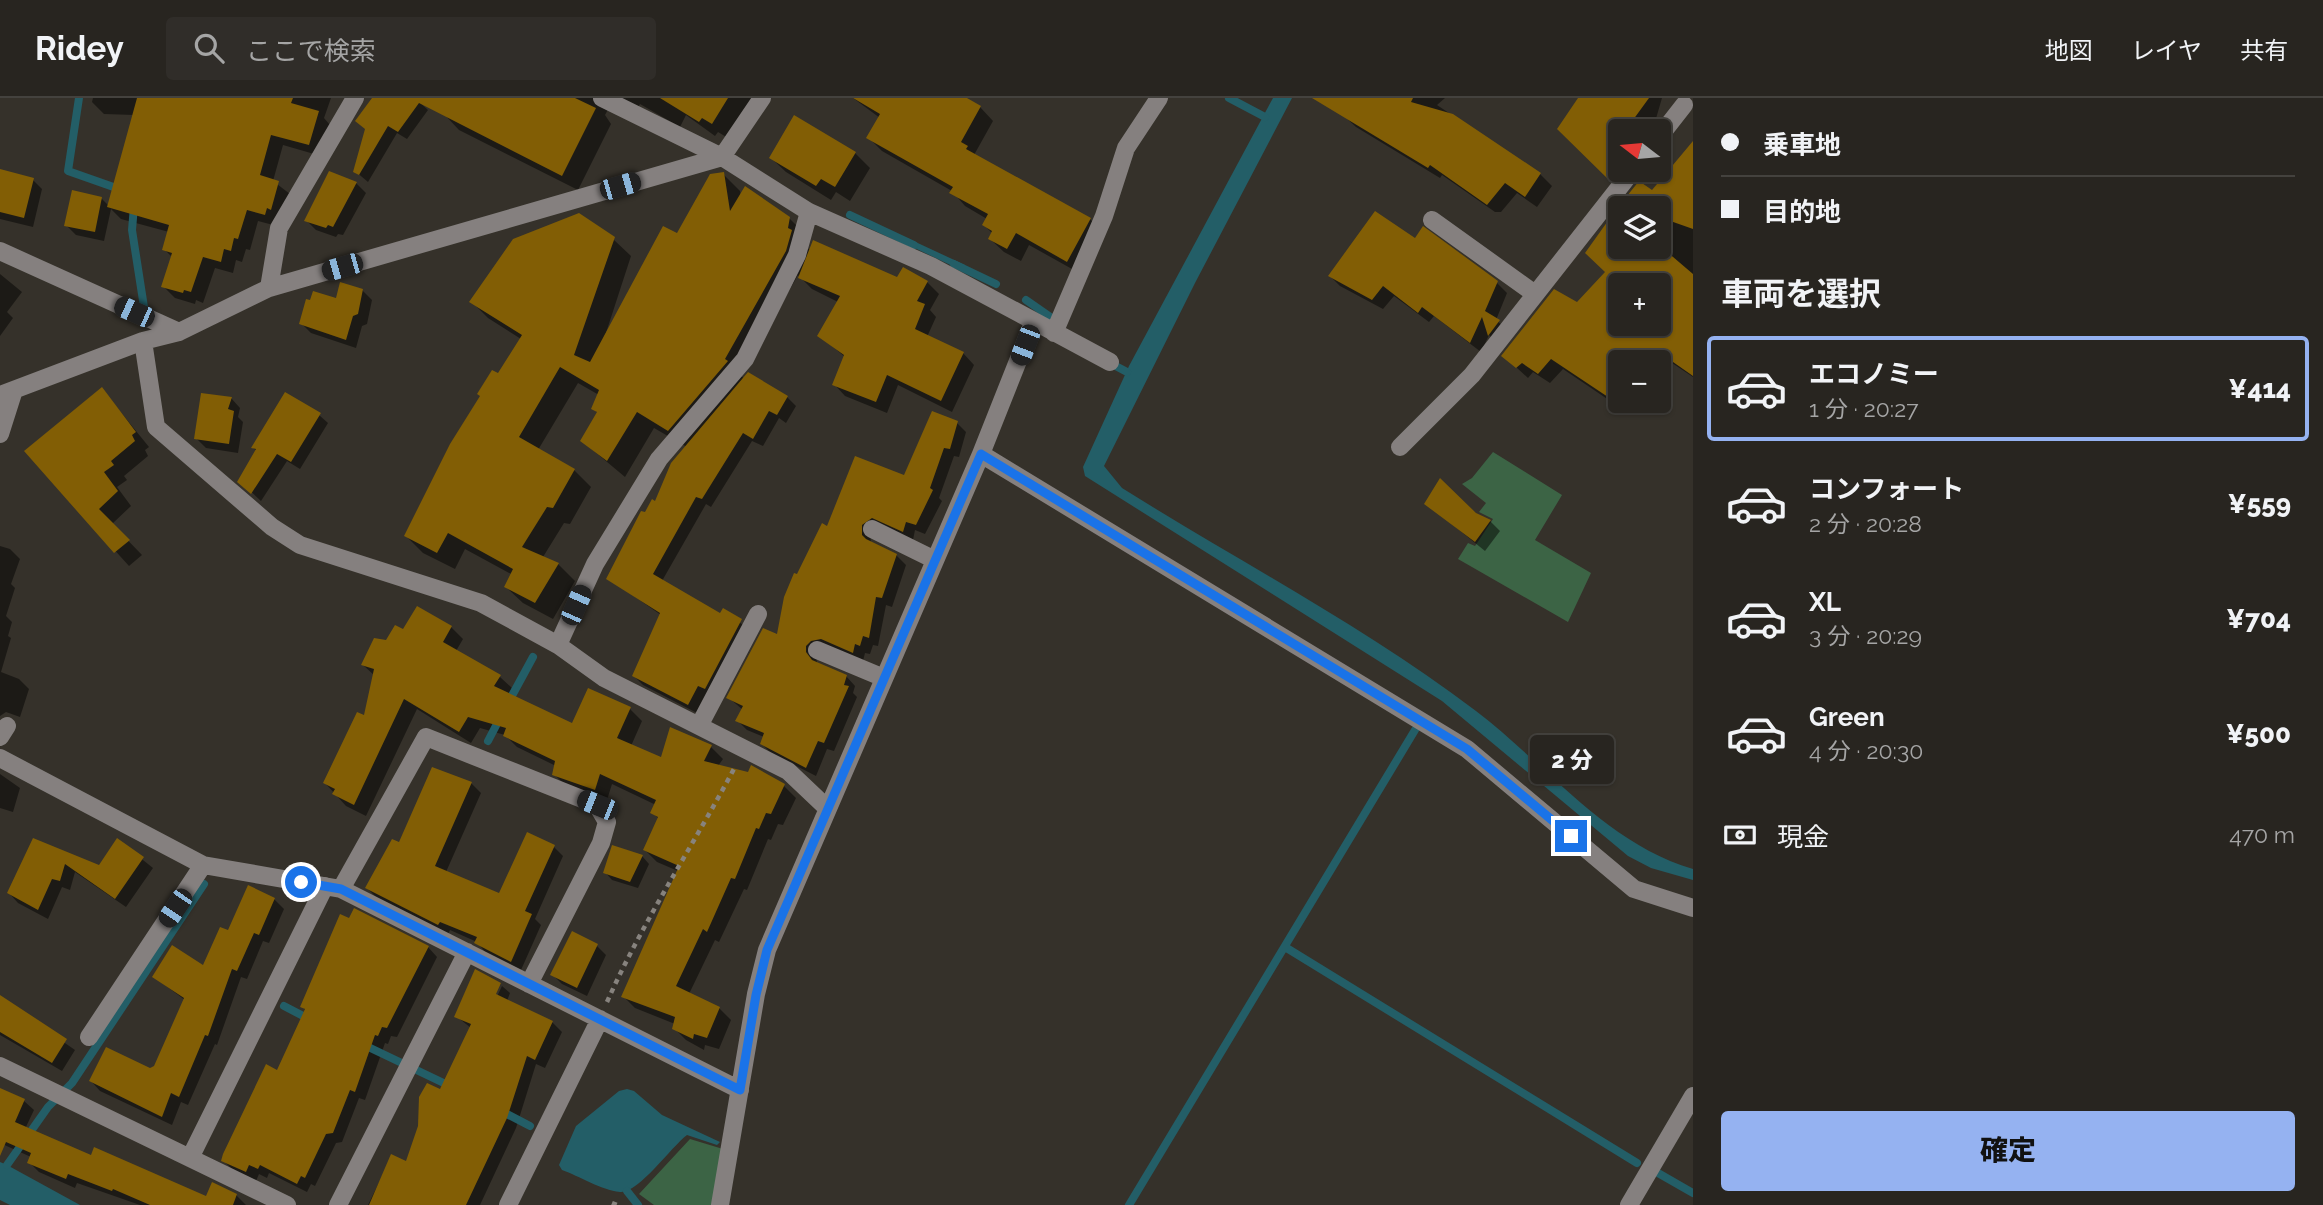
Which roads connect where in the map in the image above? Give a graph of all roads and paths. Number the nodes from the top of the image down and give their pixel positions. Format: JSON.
{"nodes":[{"id":1,"x":355,"y":98,"type":"edge"},
{"id":2,"x":602,"y":98,"type":"edge"},
{"id":3,"x":762,"y":98,"type":"edge"},
{"id":4,"x":1159,"y":98,"type":"edge"},
{"id":5,"x":1684,"y":105,"type":"edge"},
{"id":6,"x":1671,"y":122,"type":"edge"},
{"id":7,"x":722,"y":157,"type":"junction"},
{"id":8,"x":1624,"y":182,"type":"edge"},
{"id":9,"x":809,"y":212,"type":"junction"},
{"id":10,"x":1432,"y":220,"type":"dead end"},
{"id":11,"x":0,"y":251,"type":"edge"},
{"id":12,"x":270,"y":288,"type":"junction"},
{"id":13,"x":1535,"y":294,"type":"junction"},
{"id":14,"x":1033,"y":323,"type":"junction"},
{"id":15,"x":179,"y":332,"type":"junction"},
{"id":16,"x":1054,"y":333,"type":"junction"},
{"id":17,"x":144,"y":341,"type":"junction"},
{"id":18,"x":1110,"y":362,"type":"dead end"},
{"id":19,"x":7,"y":392,"type":"edge"},
{"id":20,"x":0,"y":434,"type":"edge"},
{"id":21,"x":1400,"y":447,"type":"dead end"},
{"id":22,"x":981,"y":454,"type":"junction"},
{"id":23,"x":872,"y":529,"type":"dead end"},
{"id":24,"x":935,"y":559,"type":"junction"},
{"id":25,"x":758,"y":614,"type":"dead end"},
{"id":26,"x":558,"y":645,"type":"junction"},
{"id":27,"x":817,"y":650,"type":"dead end"},
{"id":28,"x":884,"y":678,"type":"junction"},
{"id":29,"x":699,"y":726,"type":"junction"},
{"id":30,"x":744,"y":749,"type":"junction"},
{"id":31,"x":0,"y":758,"type":"edge"},
{"id":32,"x":827,"y":808,"type":"junction"},
{"id":33,"x":204,"y":865,"type":"junction"},
{"id":34,"x":333,"y":888,"type":"junction"},
{"id":35,"x":1693,"y":908,"type":"edge"},
{"id":36,"x":467,"y":953,"type":"junction"},
{"id":37,"x":529,"y":984,"type":"junction"},
{"id":38,"x":600,"y":1019,"type":"junction"},
{"id":39,"x":89,"y":1037,"type":"dead end"},
{"id":40,"x":0,"y":1066,"type":"edge"},
{"id":41,"x":740,"y":1090,"type":"junction"},
{"id":42,"x":1693,"y":1096,"type":"edge"},
{"id":43,"x":190,"y":1158,"type":"junction"},
{"id":44,"x":287,"y":1205,"type":"edge"},
{"id":45,"x":338,"y":1205,"type":"edge"},
{"id":46,"x":508,"y":1205,"type":"edge"},
{"id":47,"x":720,"y":1205,"type":"edge"},
{"id":48,"x":1629,"y":1205,"type":"edge"}],
"edges":[{"from":1,"to":12,"type":"street"},
{"from":2,"to":7,"type":"street"},
{"from":3,"to":7,"type":"street"},
{"from":4,"to":16,"type":"street"},
{"from":5,"to":6,"type":"street"},
{"from":7,"to":9,"type":"street"},
{"from":7,"to":12,"type":"street"},
{"from":8,"to":13,"type":"street"},
{"from":9,"to":14,"type":"street"},
{"from":9,"to":26,"type":"street"},
{"from":10,"to":13,"type":"street"},
{"from":11,"to":15,"type":"street"},
{"from":12,"to":15,"type":"street"},
{"from":13,"to":21,"type":"street"},
{"from":14,"to":16,"type":"street"},
{"from":14,"to":22,"type":"street"},
{"from":15,"to":17,"type":"street"},
{"from":16,"to":18,"type":"street"},
{"from":17,"to":19,"type":"street"},
{"from":17,"to":26,"type":"street"},
{"from":19,"to":20,"type":"street"},
{"from":22,"to":24,"type":"street"},
{"from":22,"to":35,"type":"street"},
{"from":23,"to":24,"type":"street"},
{"from":24,"to":28,"type":"street"},
{"from":25,"to":29,"type":"street"},
{"from":26,"to":29,"type":"street"},
{"from":27,"to":28,"type":"street"},
{"from":28,"to":32,"type":"street"},
{"from":29,"to":30,"type":"street"},
{"from":30,"to":32,"type":"street"},
{"from":30,"to":38,"type":"path"},
{"from":31,"to":33,"type":"street"},
{"from":32,"to":41,"type":"street"},
{"from":33,"to":34,"type":"street"},
{"from":33,"to":39,"type":"street"},
{"from":34,"to":36,"type":"street"},
{"from":34,"to":37,"type":"street"},
{"from":34,"to":43,"type":"street"},
{"from":36,"to":37,"type":"street"},
{"from":36,"to":45,"type":"street"},
{"from":37,"to":38,"type":"street"},
{"from":38,"to":41,"type":"street"},
{"from":38,"to":46,"type":"street"},
{"from":40,"to":43,"type":"street"},
{"from":41,"to":47,"type":"street"},
{"from":42,"to":48,"type":"street"},
{"from":43,"to":44,"type":"street"}]}
